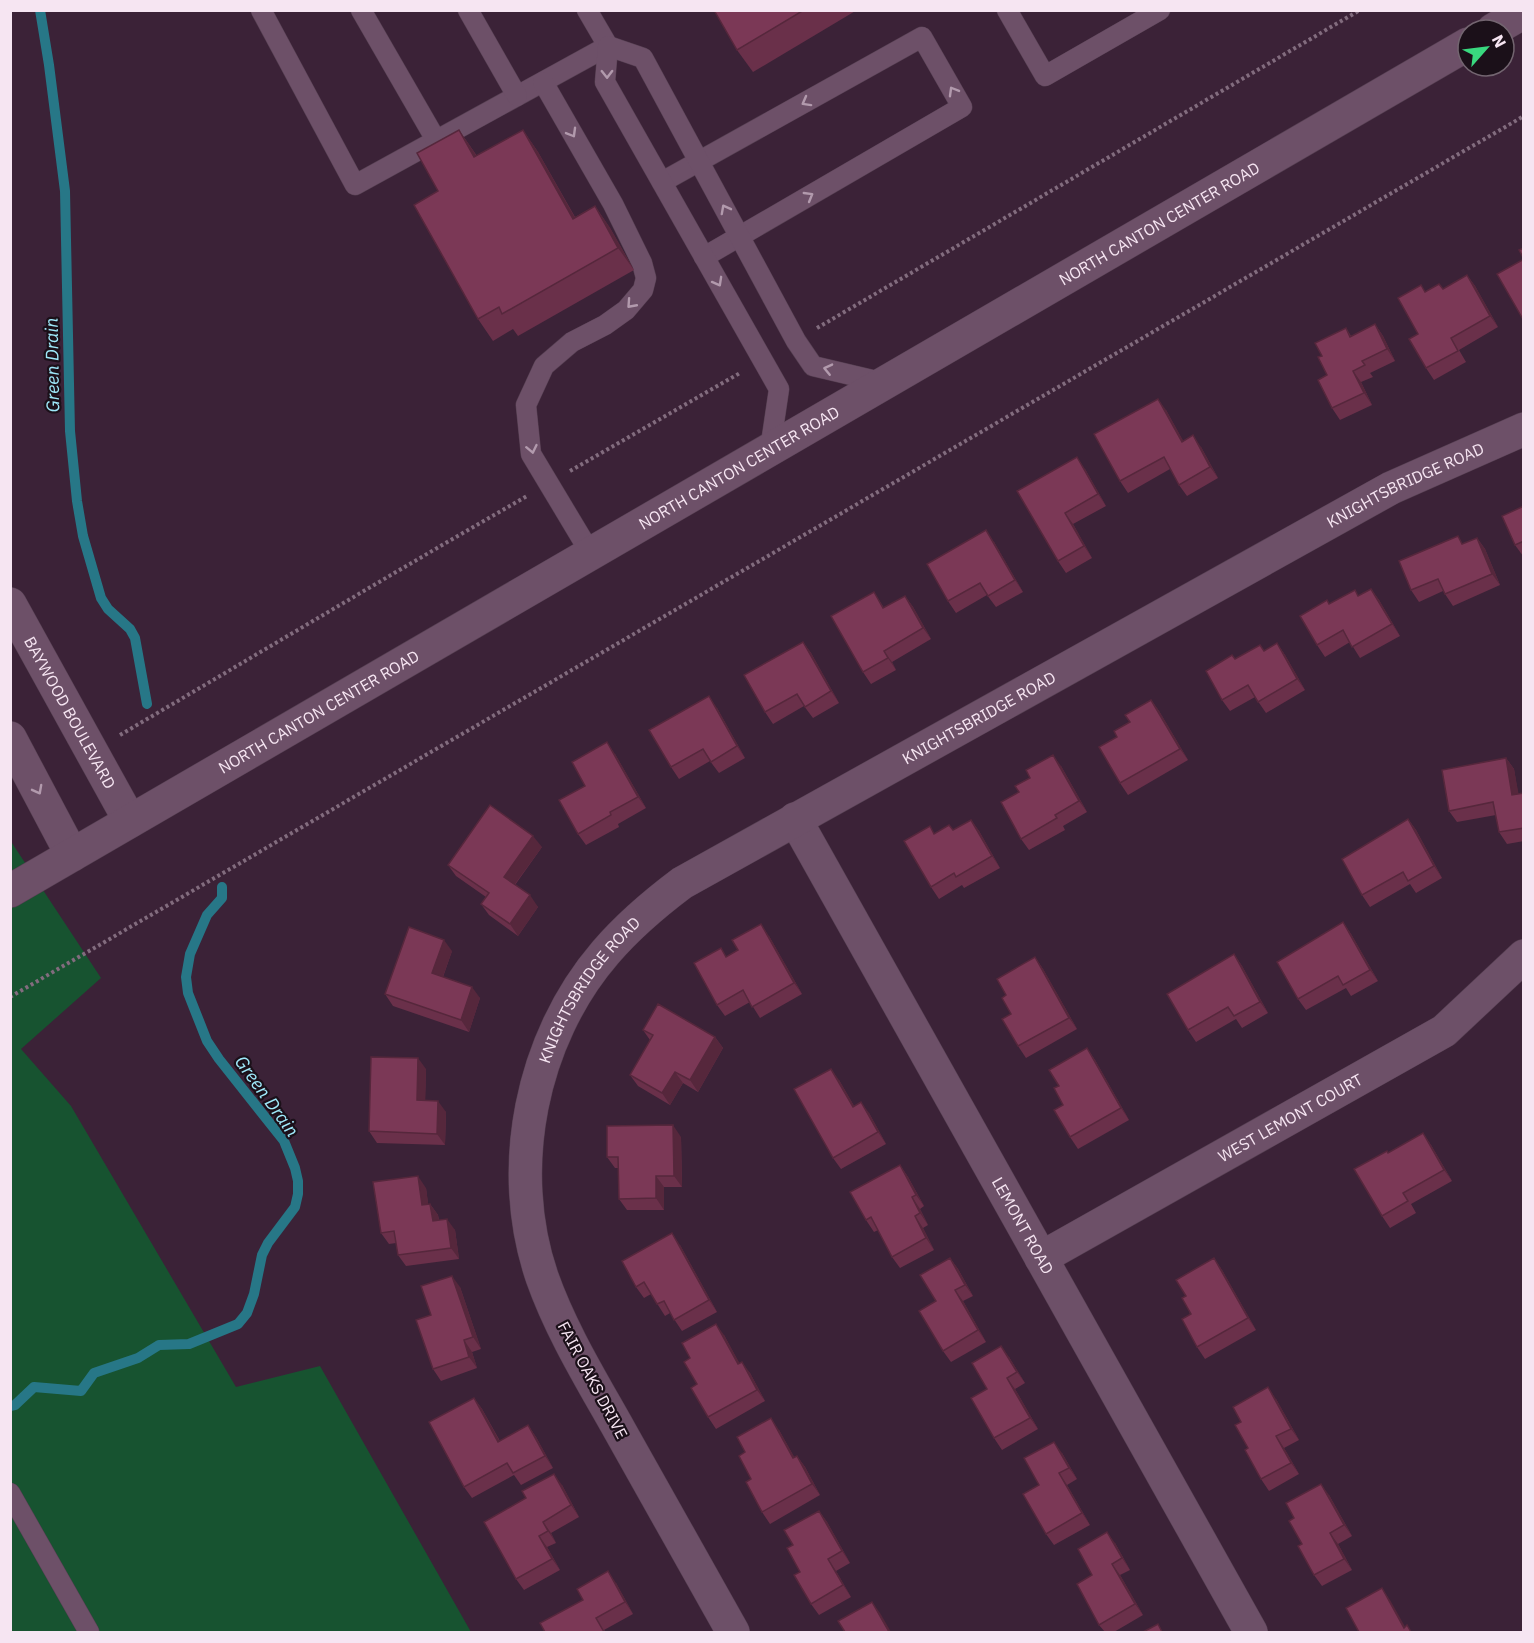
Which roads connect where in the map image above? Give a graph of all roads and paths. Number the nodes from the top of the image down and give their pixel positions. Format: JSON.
{"nodes":[{"id":1,"x":261,"y":10,"type":"edge"},
{"id":2,"x":362,"y":10,"type":"edge"},
{"id":3,"x":468,"y":10,"type":"edge"},
{"id":4,"x":587,"y":10,"type":"edge"},
{"id":5,"x":1007,"y":10,"type":"edge"},
{"id":6,"x":1160,"y":10,"type":"edge"},
{"id":7,"x":1360,"y":10,"type":"edge"},
{"id":8,"x":608,"y":46,"type":"junction"},
{"id":9,"x":1456,"y":51,"type":"edge"},
{"id":10,"x":543,"y":82,"type":"junction"},
{"id":11,"x":517,"y":96,"type":"junction"},
{"id":12,"x":1524,"y":116,"type":"edge"},
{"id":13,"x":436,"y":140,"type":"junction"},
{"id":14,"x":699,"y":162,"type":"junction"},
{"id":15,"x":662,"y":182,"type":"junction"},
{"id":16,"x":740,"y":237,"type":"junction"},
{"id":17,"x":704,"y":257,"type":"junction"},
{"id":18,"x":796,"y":341,"type":"junction"},
{"id":19,"x":762,"y":360,"type":"junction"},
{"id":20,"x":885,"y":383,"type":"junction"},
{"id":21,"x":1524,"y":429,"type":"edge"},
{"id":22,"x":770,"y":450,"type":"junction"},
{"id":23,"x":548,"y":484,"type":"junction"},
{"id":24,"x":591,"y":554,"type":"junction"},
{"id":25,"x":10,"y":604,"type":"edge"},
{"id":26,"x":10,"y":738,"type":"edge"},
{"id":27,"x":91,"y":752,"type":"junction"},
{"id":28,"x":795,"y":819,"type":"junction"},
{"id":29,"x":130,"y":821,"type":"junction"},
{"id":30,"x":72,"y":855,"type":"junction"},
{"id":31,"x":10,"y":891,"type":"edge"},
{"id":32,"x":1524,"y":956,"type":"edge"},
{"id":33,"x":10,"y":997,"type":"edge"},
{"id":34,"x":532,"y":1105,"type":"joint"},
{"id":35,"x":1041,"y":1258,"type":"junction"},
{"id":36,"x":10,"y":1492,"type":"edge"},
{"id":37,"x":89,"y":1632,"type":"edge"},
{"id":38,"x":733,"y":1632,"type":"edge"},
{"id":39,"x":1251,"y":1632,"type":"edge"}],
"edges":[{"from":1,"to":13,"type":"lane"},
{"from":2,"to":13,"type":"lane"},
{"from":3,"to":11,"type":"lane"},
{"from":4,"to":8,"type":"lane"},
{"from":5,"to":6,"type":"lane"},
{"from":7,"to":18,"type":"path"},
{"from":8,"to":10,"type":"lane"},
{"from":8,"to":14,"type":"lane"},
{"from":8,"to":15,"type":"lane","one_way":true},
{"from":9,"to":20,"type":"street","name":"NORTH CANTON CENTER ROAD"},
{"from":10,"to":11,"type":"lane"},
{"from":10,"to":23,"type":"lane","one_way":true},
{"from":11,"to":13,"type":"lane"},
{"from":12,"to":33,"type":"path"},
{"from":14,"to":15,"type":"lane"},
{"from":16,"to":14,"type":"lane","one_way":true},
{"from":16,"to":14,"type":"lane","one_way":true},
{"from":15,"to":17,"type":"lane"},
{"from":16,"to":17,"type":"lane"},
{"from":16,"to":18,"type":"lane"},
{"from":17,"to":19,"type":"lane","one_way":true},
{"from":20,"to":18,"type":"lane","one_way":true},
{"from":19,"to":22,"type":"lane"},
{"from":19,"to":23,"type":"path"},
{"from":20,"to":22,"type":"street","name":"NORTH CANTON CENTER ROAD"},
{"from":21,"to":28,"type":"street","name":"KNIGHTSBRIDGE ROAD"},
{"from":22,"to":24,"type":"street","name":"NORTH CANTON CENTER ROAD"},
{"from":23,"to":24,"type":"lane"},
{"from":23,"to":27,"type":"path"},
{"from":24,"to":29,"type":"street","name":"NORTH CANTON CENTER ROAD"},
{"from":25,"to":27,"type":"street","name":"BAYWOOD BOULEVARD"},
{"from":26,"to":30,"type":"street","one_way":true},
{"from":27,"to":29,"type":"street","name":"BAYWOOD BOULEVARD"},
{"from":28,"to":34,"type":"street","name":"KNIGHTSBRIDGE ROAD"},
{"from":28,"to":35,"type":"street","name":"LEMONT ROAD"},
{"from":29,"to":30,"type":"street","name":"NORTH CANTON CENTER ROAD"},
{"from":30,"to":31,"type":"street","name":"NORTH CANTON CENTER ROAD"},
{"from":32,"to":35,"type":"street","name":"WEST LEMONT COURT"},
{"from":34,"to":38,"type":"street","name":"FAIR OAKS DRIVE"},
{"from":35,"to":39,"type":"street","name":"LEMONT ROAD"},
{"from":36,"to":37,"type":"lane"}]}
